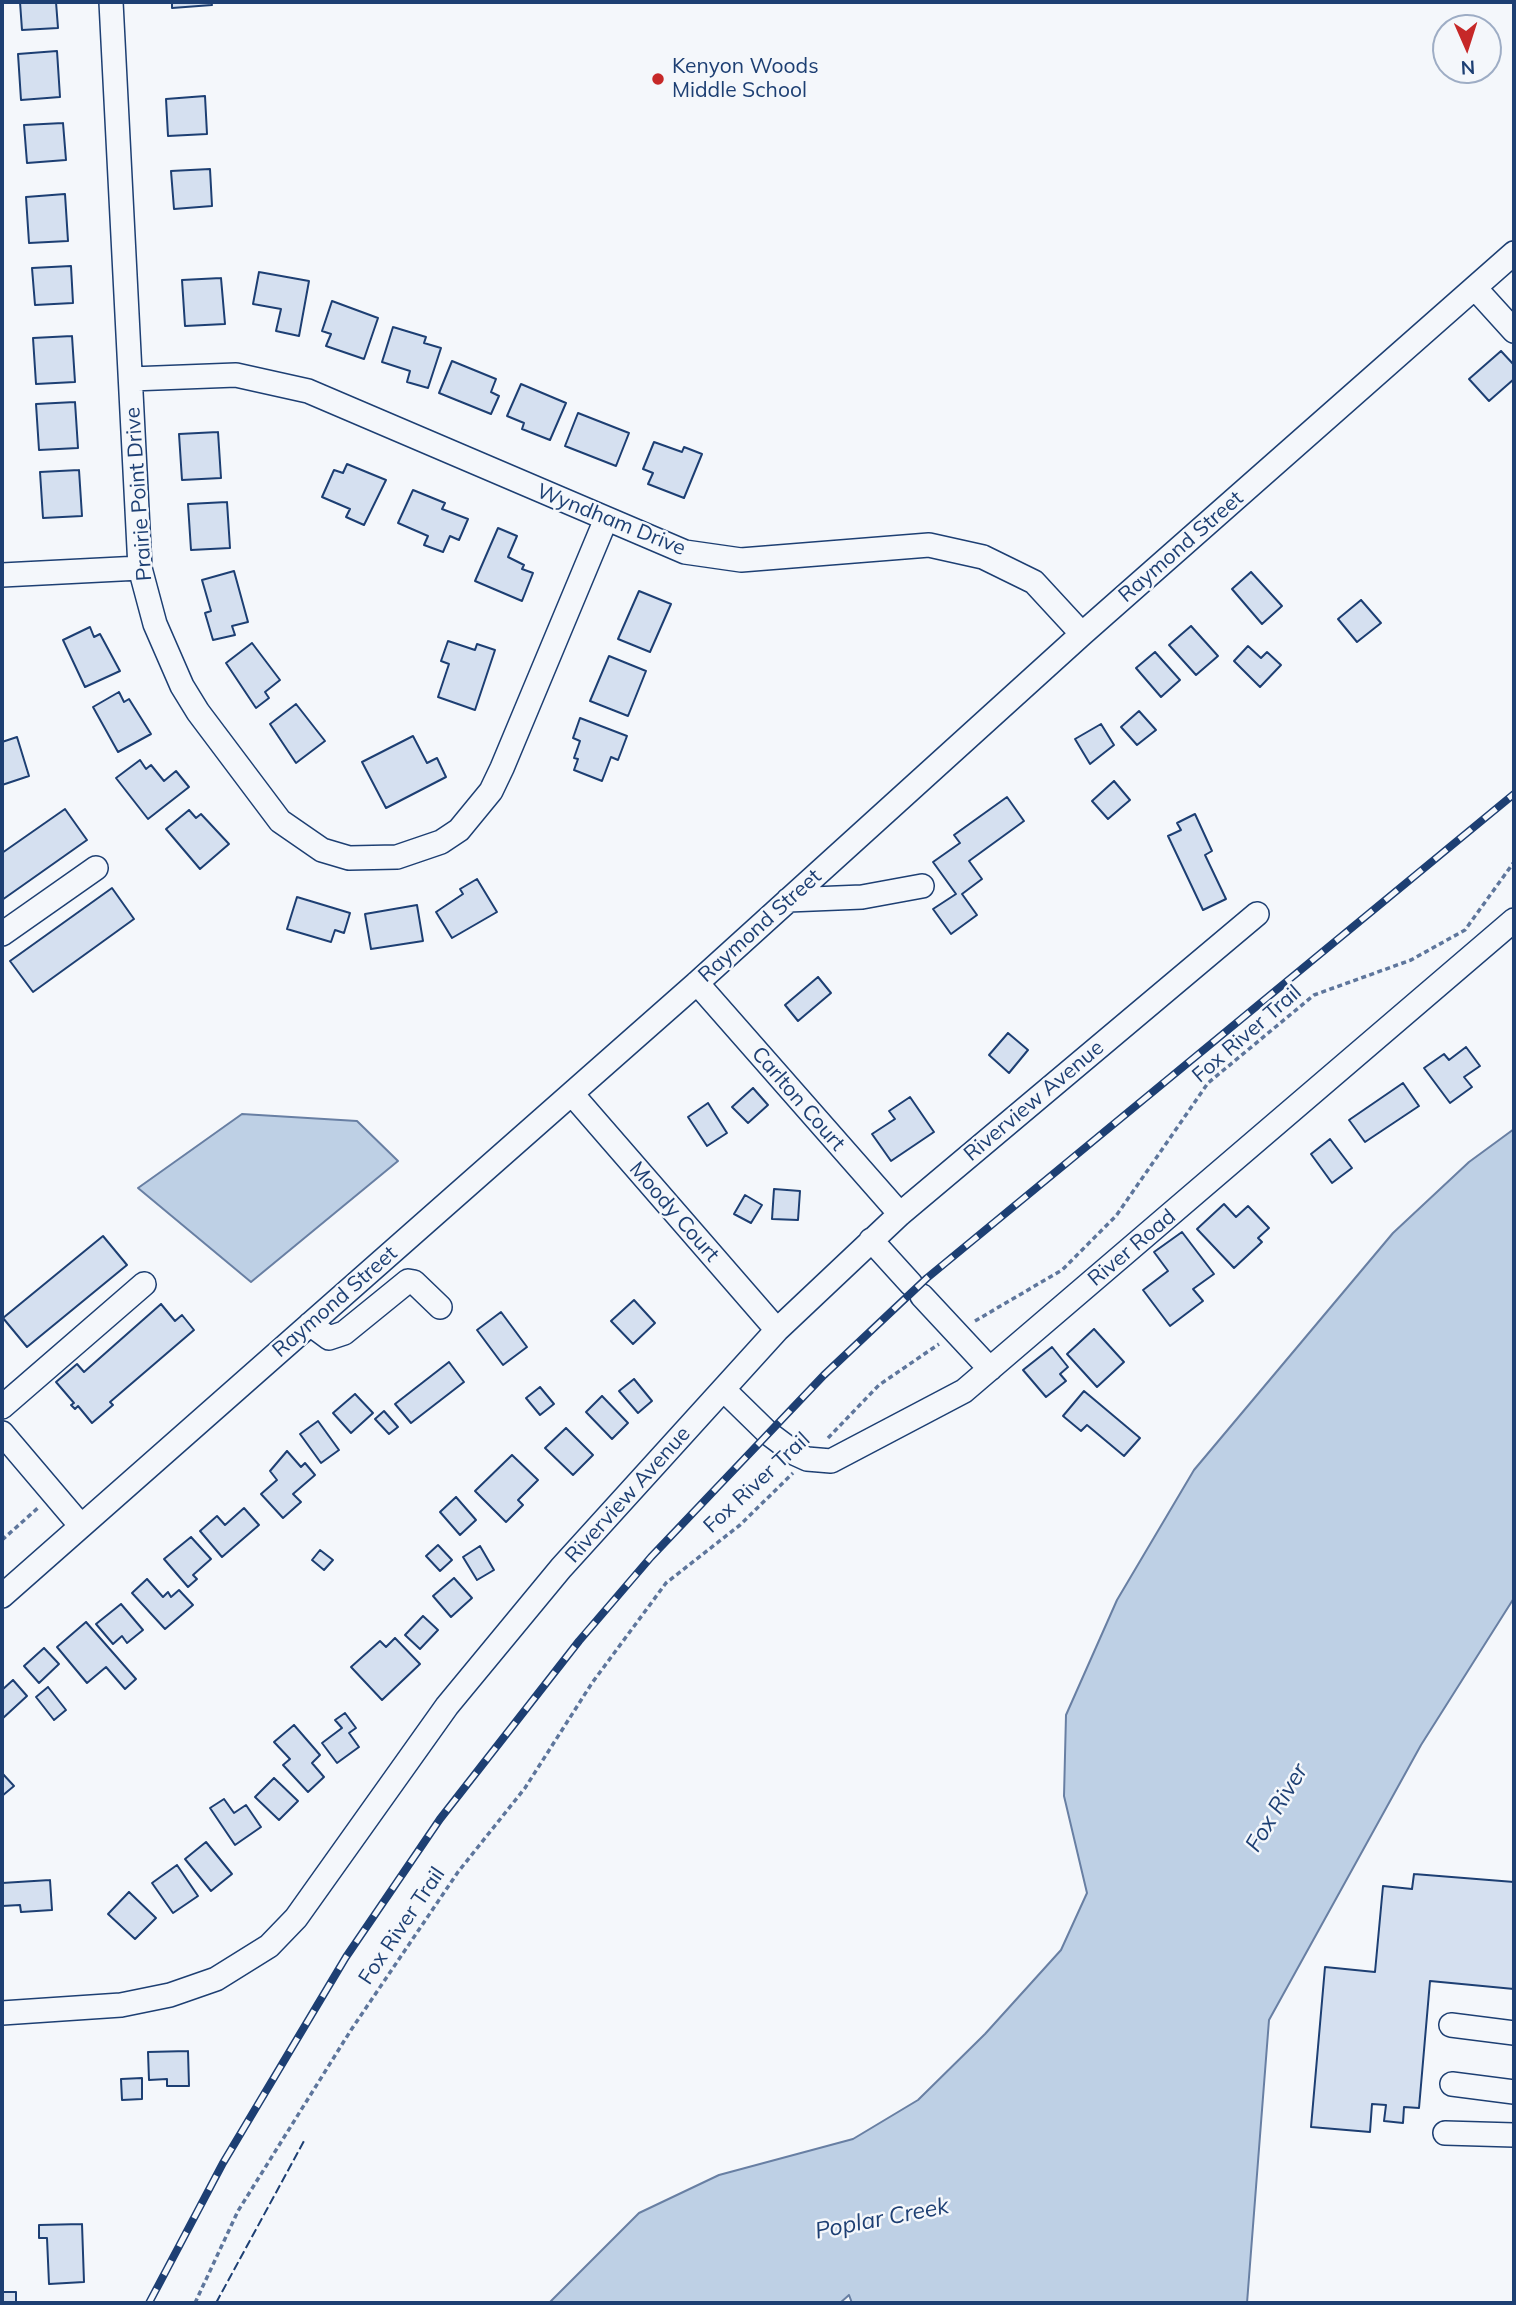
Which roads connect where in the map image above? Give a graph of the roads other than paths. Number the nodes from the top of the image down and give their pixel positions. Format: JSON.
{"nodes":[{"id":1,"x":111,"y":2,"type":"edge"},
{"id":2,"x":1514,"y":253,"type":"edge"},
{"id":3,"x":1475,"y":288,"type":"junction"},
{"id":4,"x":1514,"y":331,"type":"edge"},
{"id":5,"x":131,"y":379,"type":"junction"},
{"id":6,"x":606,"y":519,"type":"junction"},
{"id":7,"x":140,"y":568,"type":"junction"},
{"id":8,"x":2,"y":575,"type":"edge"},
{"id":9,"x":1082,"y":634,"type":"junction"},
{"id":10,"x":96,"y":868,"type":"dead end"},
{"id":11,"x":922,"y":886,"type":"dead end"},
{"id":12,"x":788,"y":900,"type":"junction"},
{"id":13,"x":1256,"y":914,"type":"dead end"},
{"id":14,"x":1514,"y":920,"type":"edge"},
{"id":15,"x":2,"y":934,"type":"edge"},
{"id":16,"x":697,"y":983,"type":"junction"},
{"id":17,"x":572,"y":1094,"type":"junction"},
{"id":18,"x":900,"y":1214,"type":"junction"},
{"id":19,"x":871,"y":1240,"type":"junction"},
{"id":20,"x":144,"y":1284,"type":"dead end"},
{"id":21,"x":440,"y":1307,"type":"dead end"},
{"id":22,"x":310,"y":1324,"type":"junction"},
{"id":23,"x":777,"y":1330,"type":"junction"},
{"id":24,"x":990,"y":1369,"type":"junction"},
{"id":25,"x":724,"y":1390,"type":"junction"},
{"id":26,"x":2,"y":1407,"type":"edge"},
{"id":27,"x":2,"y":1433,"type":"edge"},
{"id":28,"x":81,"y":1526,"type":"junction"},
{"id":29,"x":2,"y":1596,"type":"edge"},
{"id":30,"x":2,"y":2013,"type":"edge"},
{"id":31,"x":1451,"y":2025,"type":"dead end"},
{"id":32,"x":1514,"y":2033,"type":"edge"},
{"id":33,"x":1452,"y":2084,"type":"dead end"},
{"id":34,"x":1514,"y":2091,"type":"edge"},
{"id":35,"x":1445,"y":2133,"type":"dead end"},
{"id":36,"x":1514,"y":2135,"type":"edge"}],
"edges":[{"from":1,"to":5,"type":"street","name":"Prairie Point Drive"},
{"from":2,"to":3,"type":"street","name":"Raymond Street"},
{"from":3,"to":4,"type":"street"},
{"from":3,"to":9,"type":"street","name":"Raymond Street"},
{"from":5,"to":6,"type":"street","name":"Wyndham Drive"},
{"from":5,"to":7,"type":"street","name":"Prairie Point Drive"},
{"from":6,"to":7,"type":"street","name":"Prairie Point Drive"},
{"from":6,"to":9,"type":"street","name":"Wyndham Drive"},
{"from":7,"to":8,"type":"street"},
{"from":9,"to":12,"type":"street","name":"Raymond Street"},
{"from":10,"to":15,"type":"street"},
{"from":11,"to":12,"type":"street"},
{"from":12,"to":16,"type":"street","name":"Raymond Street"},
{"from":13,"to":18,"type":"street","name":"Riverview Avenue"},
{"from":14,"to":24,"type":"street","name":"River Road"},
{"from":16,"to":17,"type":"street","name":"Raymond Street"},
{"from":16,"to":18,"type":"street","name":"Carlton Court"},
{"from":17,"to":22,"type":"street","name":"Raymond Street"},
{"from":17,"to":23,"type":"street","name":"Moody Court"},
{"from":18,"to":19,"type":"street","name":"Riverview Avenue"},
{"from":19,"to":23,"type":"street","name":"Riverview Avenue"},
{"from":19,"to":24,"type":"street"},
{"from":20,"to":26,"type":"street"},
{"from":21,"to":22,"type":"street"},
{"from":22,"to":28,"type":"street","name":"Raymond Street"},
{"from":23,"to":25,"type":"street","name":"Riverview Avenue"},
{"from":24,"to":25,"type":"street","name":"River Road"},
{"from":25,"to":30,"type":"street","name":"Riverview Avenue"},
{"from":27,"to":28,"type":"street"},
{"from":28,"to":29,"type":"street","name":"Raymond Street"},
{"from":31,"to":32,"type":"street"},
{"from":33,"to":34,"type":"street"},
{"from":35,"to":36,"type":"street"}]}
